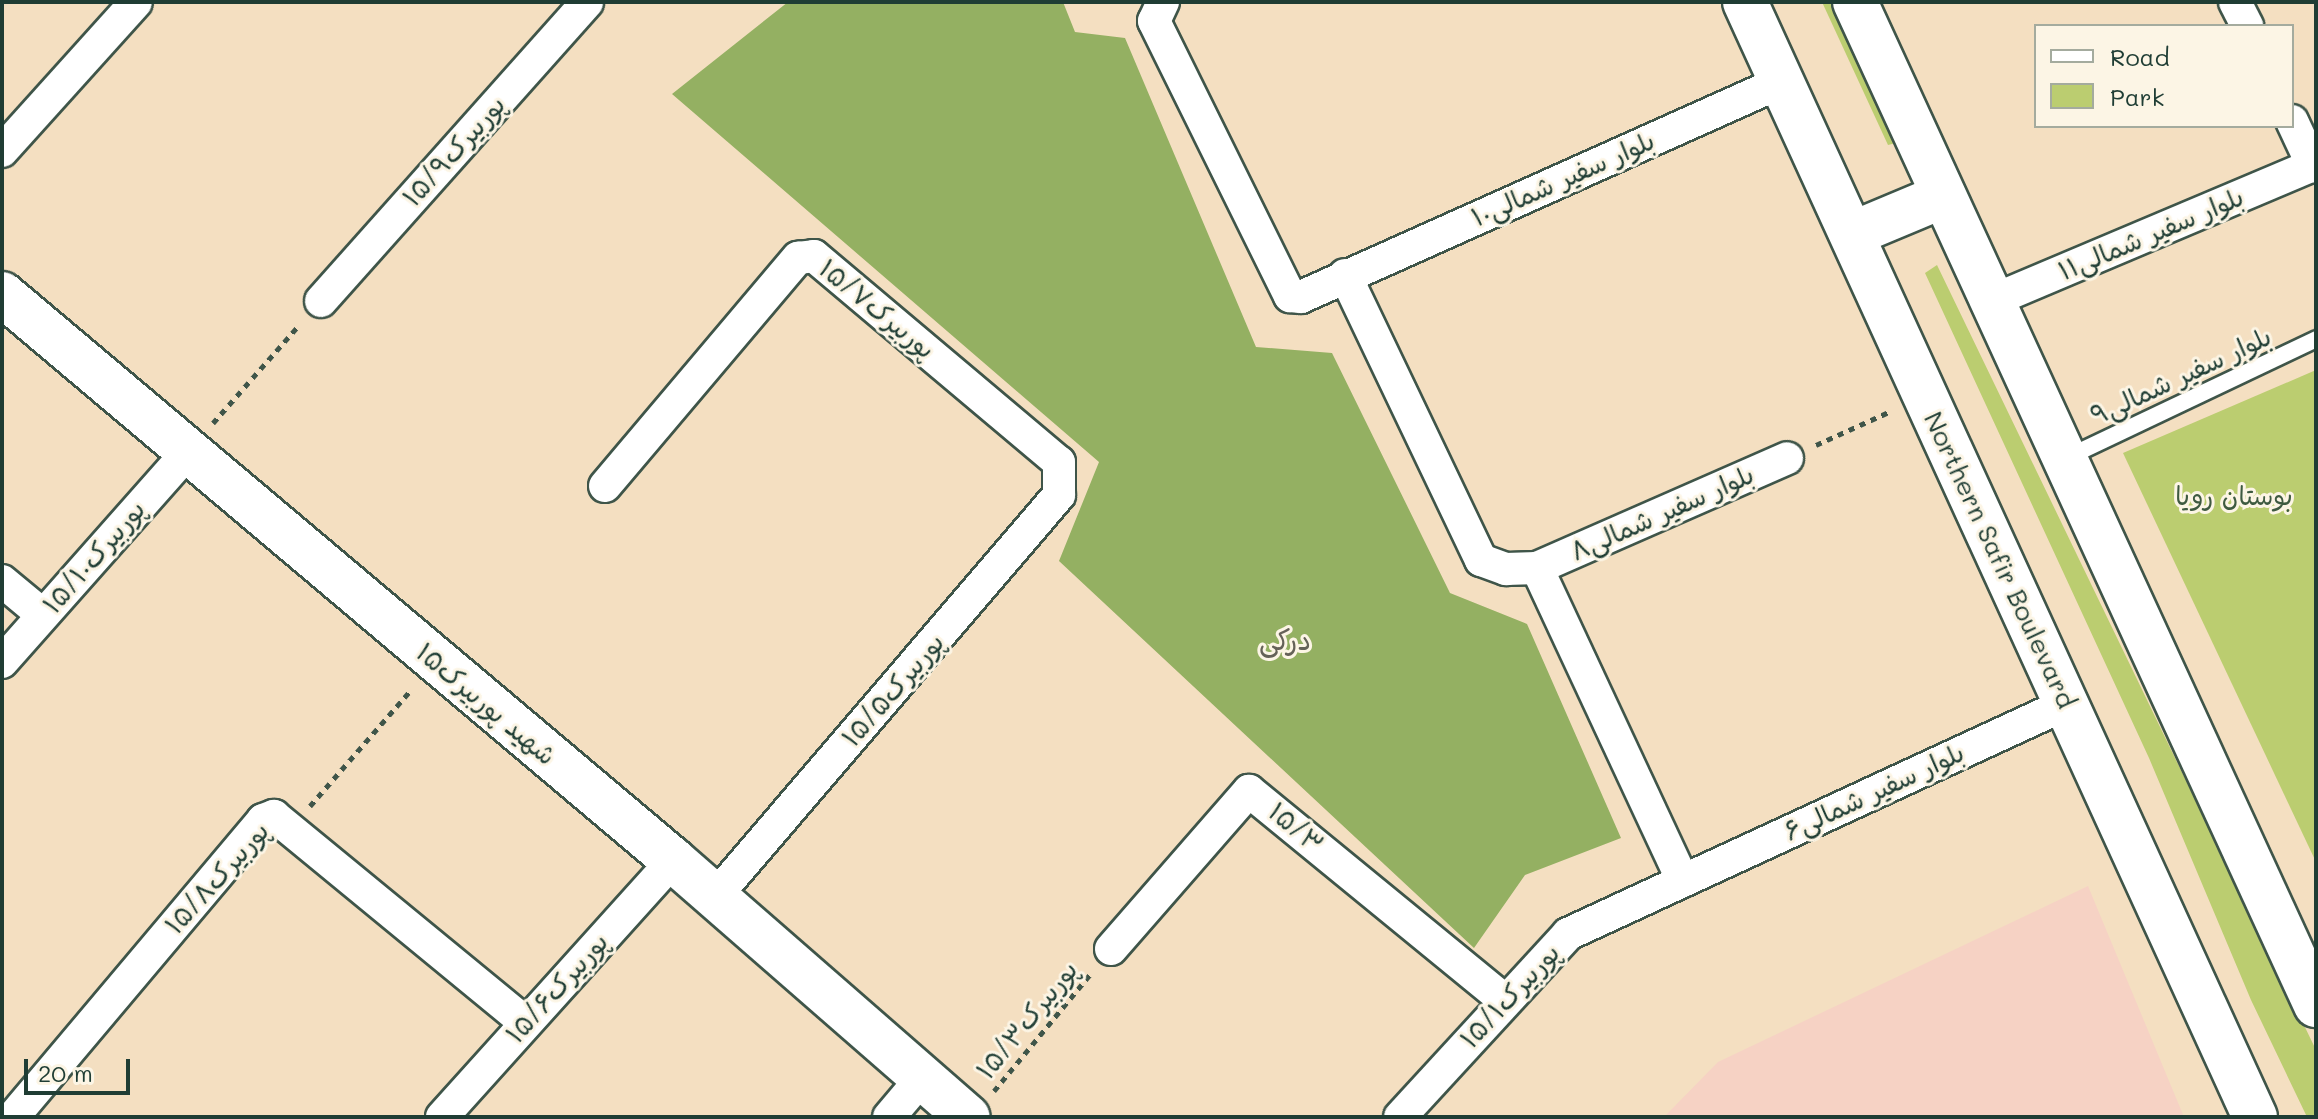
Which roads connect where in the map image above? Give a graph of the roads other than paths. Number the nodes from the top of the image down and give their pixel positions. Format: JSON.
{"nodes":[{"id":1,"x":136,"y":2,"type":"edge"},
{"id":2,"x":587,"y":2,"type":"edge"},
{"id":3,"x":1745,"y":2,"type":"edge"},
{"id":4,"x":1855,"y":2,"type":"edge"},
{"id":5,"x":2235,"y":2,"type":"edge"},
{"id":6,"x":1160,"y":6,"type":"edge"},
{"id":7,"x":2246,"y":24,"type":"edge"},
{"id":8,"x":1781,"y":82,"type":"junction"},
{"id":9,"x":2294,"y":125,"type":"edge"},
{"id":10,"x":2,"y":151,"type":"edge"},
{"id":11,"x":2314,"y":165,"type":"edge"},
{"id":12,"x":1943,"y":196,"type":"junction"},
{"id":13,"x":1852,"y":234,"type":"junction"},
{"id":14,"x":1345,"y":275,"type":"junction"},
{"id":15,"x":2,"y":294,"type":"edge"},
{"id":16,"x":321,"y":301,"type":"road end"},
{"id":17,"x":1989,"y":302,"type":"junction"},
{"id":18,"x":2316,"y":339,"type":"edge"},
{"id":19,"x":187,"y":453,"type":"junction"},
{"id":20,"x":2068,"y":457,"type":"junction"},
{"id":21,"x":1787,"y":458,"type":"road end"},
{"id":22,"x":1062,"y":476,"type":"joint"},
{"id":23,"x":605,"y":486,"type":"dead end"},
{"id":24,"x":1537,"y":568,"type":"junction"},
{"id":25,"x":2,"y":581,"type":"edge"},
{"id":26,"x":43,"y":615,"type":"junction"},
{"id":27,"x":2,"y":662,"type":"edge"},
{"id":28,"x":2066,"y":704,"type":"junction"},
{"id":29,"x":673,"y":860,"type":"junction"},
{"id":30,"x":1683,"y":881,"type":"junction"},
{"id":31,"x":714,"y":898,"type":"junction"},
{"id":32,"x":1111,"y":949,"type":"road end"},
{"id":33,"x":1504,"y":1000,"type":"junction"},
{"id":34,"x":2314,"y":1001,"type":"edge"},
{"id":35,"x":525,"y":1022,"type":"junction"},
{"id":36,"x":922,"y":1078,"type":"junction"},
{"id":37,"x":976,"y":1111,"type":"edge"},
{"id":38,"x":13,"y":1117,"type":"edge"},
{"id":39,"x":442,"y":1117,"type":"edge"},
{"id":40,"x":889,"y":1117,"type":"edge"},
{"id":41,"x":1400,"y":1117,"type":"edge"},
{"id":42,"x":2255,"y":1117,"type":"edge"}],
"edges":[{"from":1,"to":10,"type":"street"},
{"from":2,"to":16,"type":"street","name":"پوربیرک۱۵/۹"},
{"from":3,"to":8,"type":"main road","name":"Northern Safir Boulevard"},
{"from":4,"to":12,"type":"main road"},
{"from":5,"to":7,"type":"street"},
{"from":6,"to":14,"type":"street","name":"بلوار سفیر شمالی۱۰"},
{"from":8,"to":13,"type":"main road","name":"Northern Safir Boulevard"},
{"from":8,"to":14,"type":"street","name":"بلوار سفیر شمالی۱۰"},
{"from":9,"to":11,"type":"street"},
{"from":11,"to":17,"type":"street","name":"بلوار سفیر شمالی۱۱"},
{"from":12,"to":13,"type":"main road"},
{"from":12,"to":17,"type":"main road"},
{"from":13,"to":28,"type":"main road","name":"Northern Safir Boulevard"},
{"from":14,"to":24,"type":"street"},
{"from":15,"to":19,"type":"main road","name":"شهید پوربیرک۱۵"},
{"from":17,"to":20,"type":"main road"},
{"from":18,"to":20,"type":"lane","name":"بلوار سفیر شمالی۹"},
{"from":19,"to":26,"type":"street","name":"پوربیرک۱۵/۱۰"},
{"from":19,"to":29,"type":"main road","name":"شهید پوربیرک۱۵"},
{"from":20,"to":34,"type":"main road"},
{"from":21,"to":24,"type":"street","name":"بلوار سفیر شمالی۸"},
{"from":22,"to":23,"type":"street","name":"پوربیرک۱۵/۷"},
{"from":22,"to":31,"type":"street","name":"پوربیرک۱۵/۵"},
{"from":24,"to":30,"type":"street"},
{"from":25,"to":26,"type":"street"},
{"from":26,"to":27,"type":"street","name":"پوربیرک۱۵/۱۰"},
{"from":28,"to":30,"type":"street","name":"بلوار سفیر شمالی۶"},
{"from":28,"to":42,"type":"main road","name":"Northern Safir Boulevard"},
{"from":29,"to":31,"type":"main road","name":"شهید پوربیرک۱۵"},
{"from":29,"to":35,"type":"street","name":"پوربیرک۱۵/۶"},
{"from":30,"to":33,"type":"street","name":"پوربیرک۱۵/۱"},
{"from":31,"to":36,"type":"main road","name":"شهید پوربیرک۱۵"},
{"from":32,"to":33,"type":"street","name":"۱۵/۳"},
{"from":33,"to":41,"type":"street","name":"پوربیرک۱۵/۱"},
{"from":35,"to":38,"type":"street","name":"پوربیرک۱۵/۸"},
{"from":35,"to":39,"type":"street","name":"پوربیرک۱۵/۶"},
{"from":36,"to":37,"type":"main road","name":"شهید پوربیرک۱۵"},
{"from":36,"to":40,"type":"street"}]}
